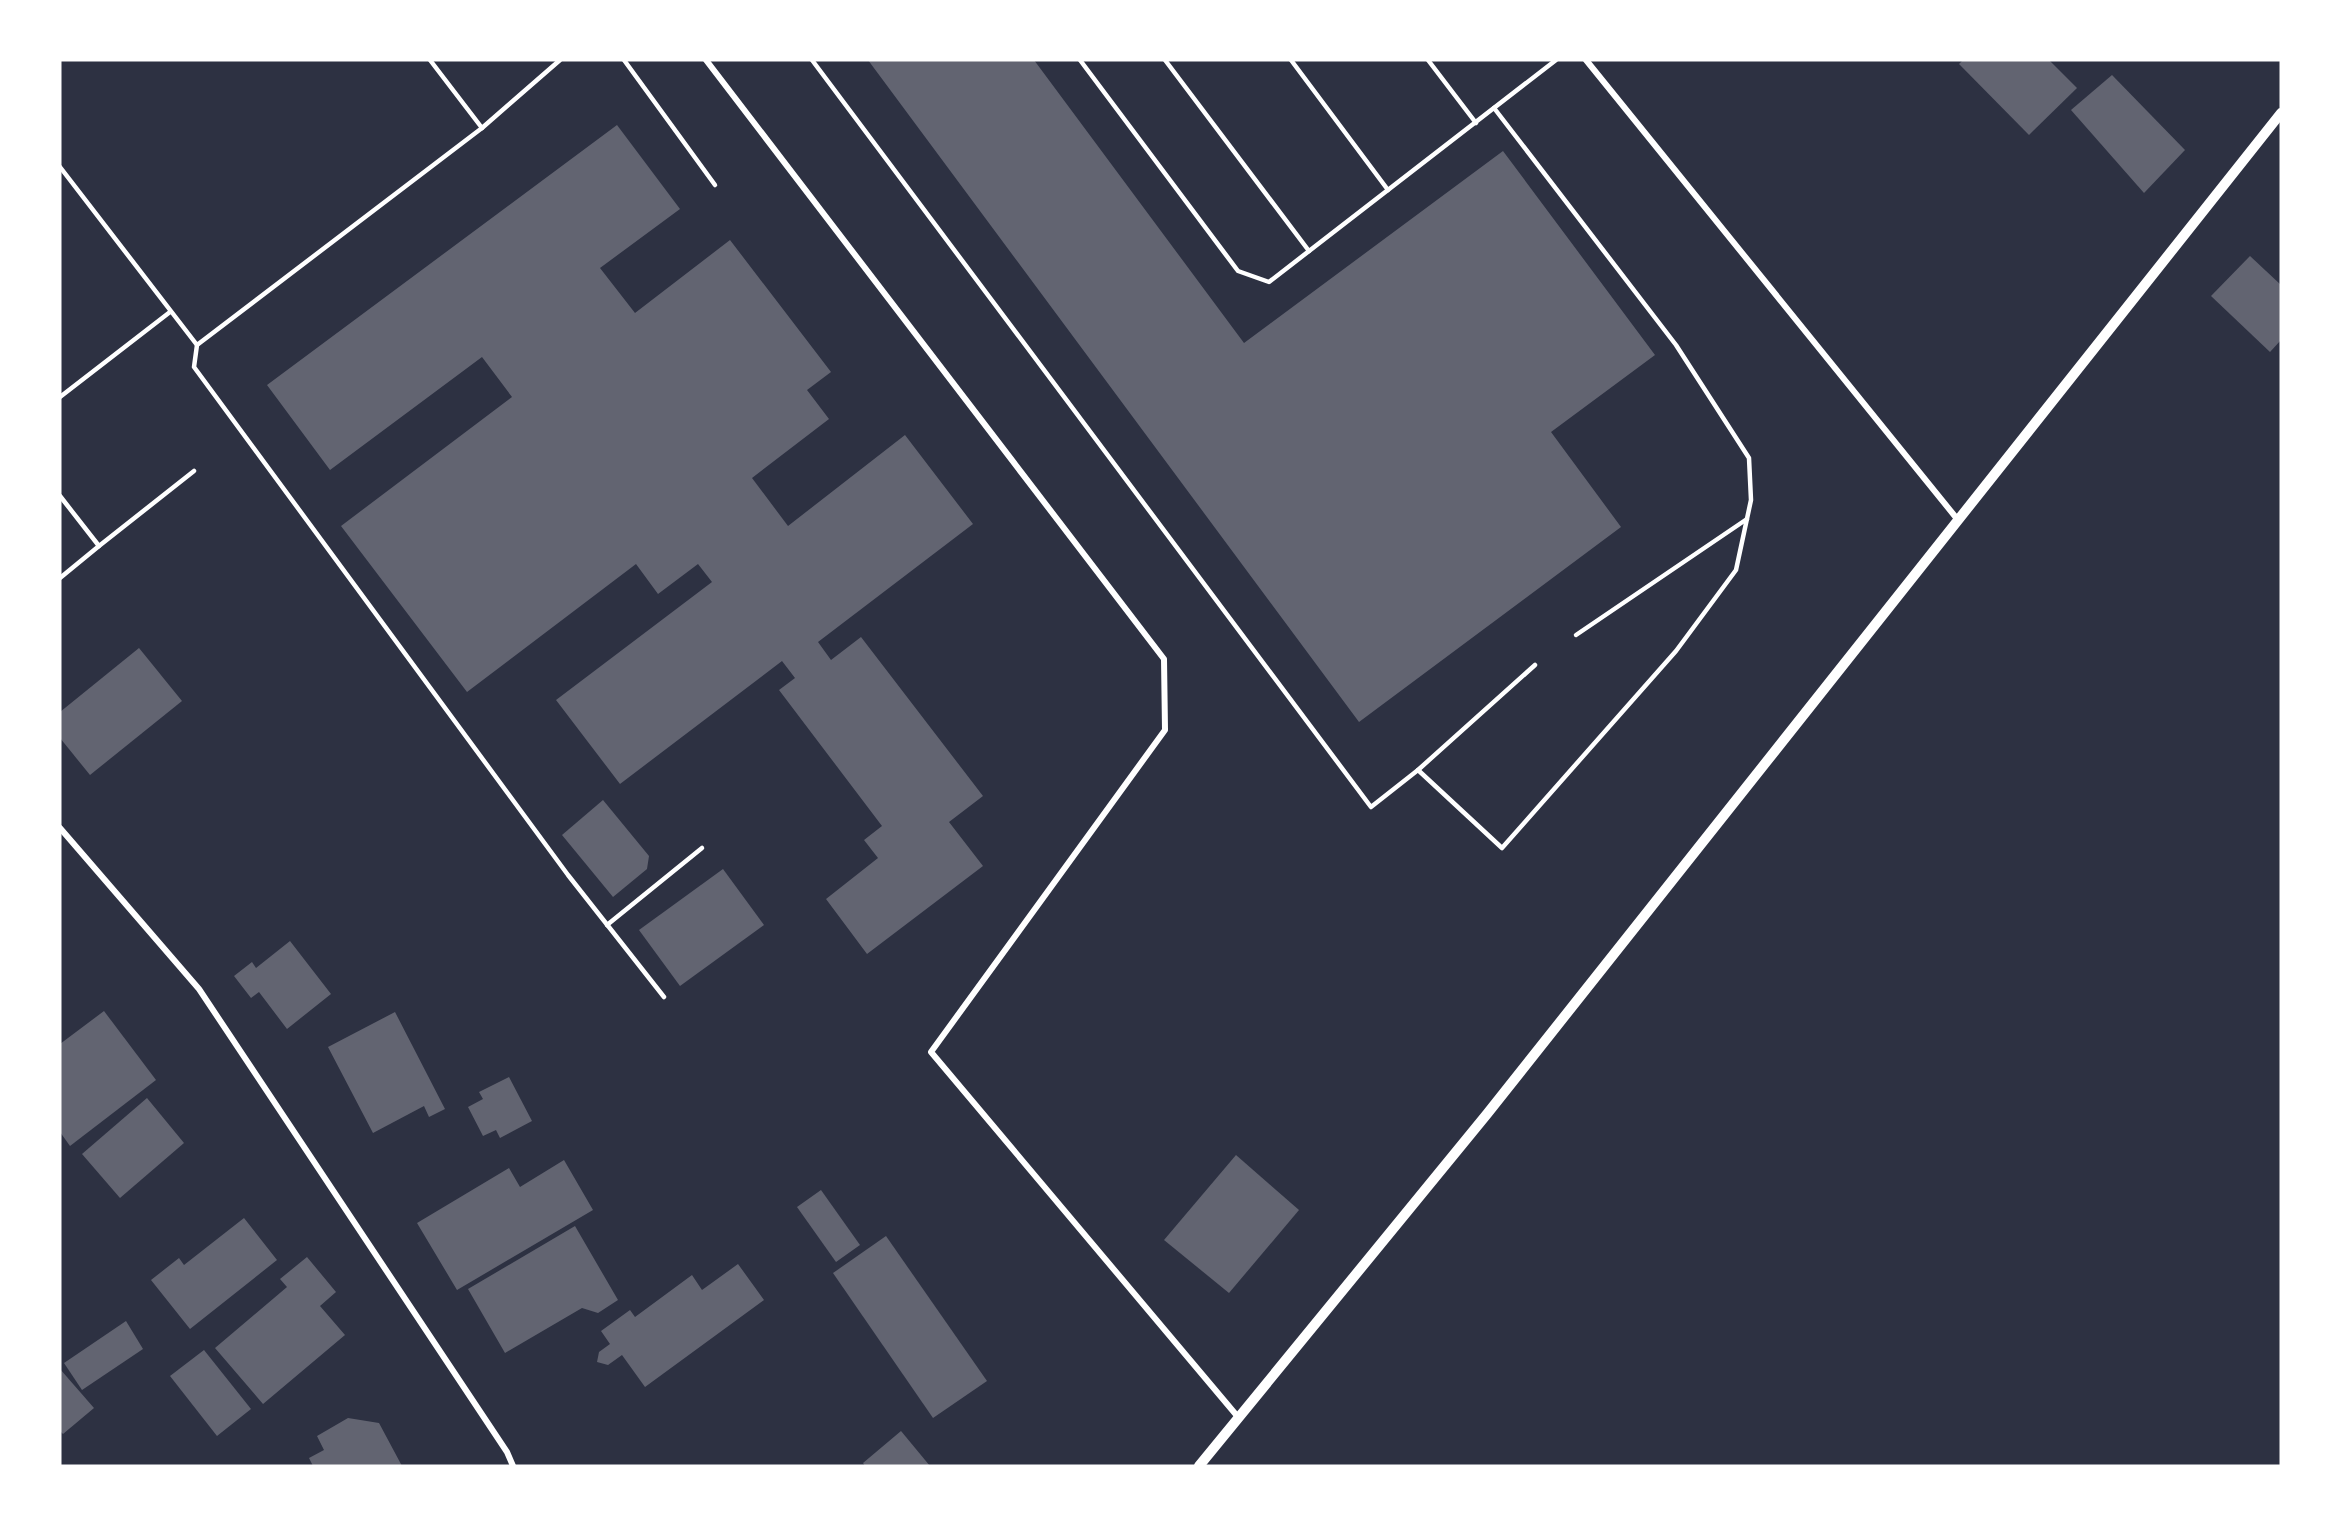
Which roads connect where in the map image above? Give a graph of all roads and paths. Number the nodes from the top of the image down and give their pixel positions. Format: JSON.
{"nodes":[{"id":1,"x":430,"y":60,"type":"edge"},
{"id":2,"x":560,"y":60,"type":"edge"},
{"id":3,"x":624,"y":60,"type":"edge"},
{"id":4,"x":706,"y":60,"type":"edge"},
{"id":5,"x":812,"y":60,"type":"edge"},
{"id":6,"x":1080,"y":60,"type":"edge"},
{"id":7,"x":1165,"y":60,"type":"edge"},
{"id":8,"x":1291,"y":60,"type":"edge"},
{"id":9,"x":1428,"y":60,"type":"edge"},
{"id":10,"x":1556,"y":60,"type":"edge"},
{"id":11,"x":1586,"y":60,"type":"edge"},
{"id":12,"x":1494,"y":108,"type":"junction"},
{"id":13,"x":2281,"y":113,"type":"edge"},
{"id":14,"x":1476,"y":123,"type":"junction"},
{"id":15,"x":482,"y":128,"type":"junction"},
{"id":16,"x":60,"y":167,"type":"edge"},
{"id":17,"x":715,"y":185,"type":"dead end"},
{"id":18,"x":1388,"y":190,"type":"junction"},
{"id":19,"x":1309,"y":251,"type":"junction"},
{"id":20,"x":170,"y":312,"type":"junction"},
{"id":21,"x":197,"y":345,"type":"junction"},
{"id":22,"x":60,"y":396,"type":"edge"},
{"id":23,"x":194,"y":471,"type":"dead end"},
{"id":24,"x":60,"y":496,"type":"edge"},
{"id":25,"x":1748,"y":518,"type":"junction"},
{"id":26,"x":1958,"y":520,"type":"junction"},
{"id":27,"x":99,"y":546,"type":"junction"},
{"id":28,"x":60,"y":578,"type":"edge"},
{"id":29,"x":1576,"y":635,"type":"dead end"},
{"id":30,"x":1535,"y":666,"type":"dead end"},
{"id":31,"x":1418,"y":770,"type":"junction"},
{"id":32,"x":60,"y":828,"type":"edge"},
{"id":33,"x":702,"y":848,"type":"dead end"},
{"id":34,"x":607,"y":925,"type":"junction"},
{"id":35,"x":664,"y":997,"type":"dead end"},
{"id":36,"x":1238,"y":1417,"type":"junction"},
{"id":37,"x":513,"y":1466,"type":"edge"},
{"id":38,"x":1199,"y":1466,"type":"edge"}],
"edges":[{"from":1,"to":15,"type":"lane"},
{"from":2,"to":15,"type":"lane"},
{"from":3,"to":17,"type":"lane"},
{"from":4,"to":36,"type":"street"},
{"from":5,"to":31,"type":"lane"},
{"from":6,"to":19,"type":"lane"},
{"from":7,"to":19,"type":"lane"},
{"from":8,"to":18,"type":"lane"},
{"from":9,"to":14,"type":"lane"},
{"from":10,"to":12,"type":"lane"},
{"from":11,"to":26,"type":"street"},
{"from":12,"to":14,"type":"lane"},
{"from":12,"to":25,"type":"lane"},
{"from":13,"to":26,"type":"street"},
{"from":14,"to":18,"type":"lane"},
{"from":15,"to":21,"type":"lane"},
{"from":16,"to":20,"type":"lane"},
{"from":18,"to":19,"type":"lane"},
{"from":20,"to":21,"type":"lane"},
{"from":20,"to":22,"type":"lane"},
{"from":21,"to":34,"type":"lane"},
{"from":23,"to":27,"type":"lane"},
{"from":24,"to":27,"type":"lane"},
{"from":25,"to":29,"type":"lane"},
{"from":25,"to":31,"type":"lane"},
{"from":26,"to":36,"type":"street"},
{"from":27,"to":28,"type":"lane"},
{"from":30,"to":31,"type":"lane"},
{"from":32,"to":37,"type":"street"},
{"from":33,"to":34,"type":"lane"},
{"from":34,"to":35,"type":"lane"},
{"from":36,"to":38,"type":"street"}]}
